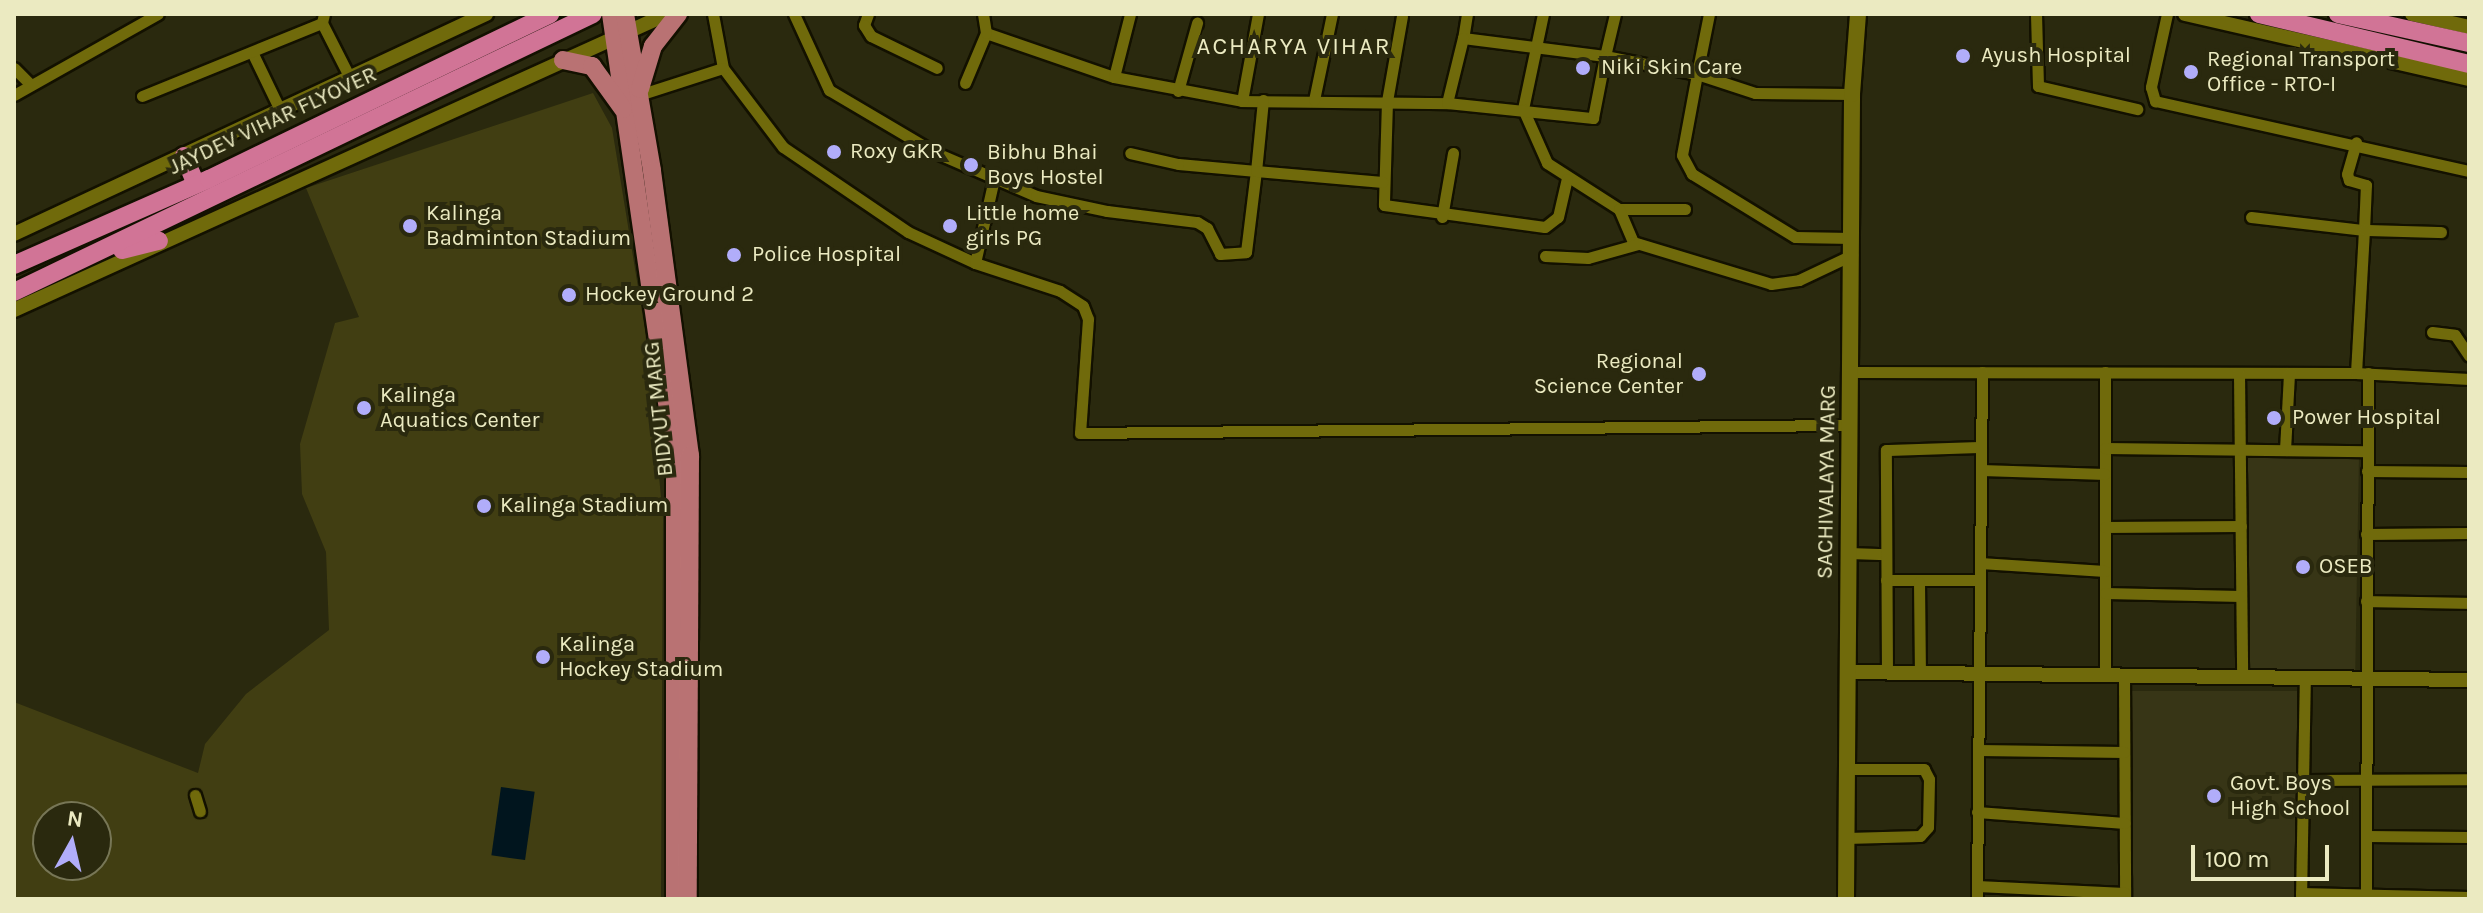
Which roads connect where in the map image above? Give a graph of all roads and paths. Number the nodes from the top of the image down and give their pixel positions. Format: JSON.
{"nodes":[{"id":1,"x":158,"y":14,"type":"edge"},
{"id":2,"x":486,"y":14,"type":"edge"},
{"id":3,"x":550,"y":14,"type":"edge"},
{"id":4,"x":593,"y":14,"type":"edge"},
{"id":5,"x":611,"y":14,"type":"edge"},
{"id":6,"x":667,"y":14,"type":"edge"},
{"id":7,"x":678,"y":14,"type":"edge"},
{"id":8,"x":794,"y":14,"type":"edge"},
{"id":9,"x":868,"y":14,"type":"edge"},
{"id":10,"x":983,"y":14,"type":"edge"},
{"id":11,"x":1130,"y":14,"type":"edge"},
{"id":12,"x":1258,"y":14,"type":"edge"},
{"id":13,"x":1332,"y":14,"type":"edge"},
{"id":14,"x":1467,"y":14,"type":"edge"},
{"id":15,"x":1543,"y":14,"type":"edge"},
{"id":16,"x":1615,"y":14,"type":"edge"},
{"id":17,"x":1709,"y":14,"type":"edge"},
{"id":18,"x":1849,"y":14,"type":"edge"},
{"id":19,"x":1858,"y":14,"type":"edge"},
{"id":20,"x":2036,"y":14,"type":"edge"},
{"id":21,"x":2167,"y":14,"type":"edge"},
{"id":22,"x":2185,"y":14,"type":"edge"},
{"id":23,"x":2259,"y":14,"type":"edge"},
{"id":24,"x":2338,"y":14,"type":"edge"},
{"id":25,"x":2412,"y":14,"type":"edge"},
{"id":26,"x":1402,"y":16,"type":"dead end"},
{"id":27,"x":323,"y":18,"type":"edge"},
{"id":28,"x":715,"y":19,"type":"edge"},
{"id":29,"x":1197,"y":23,"type":"dead end"},
{"id":30,"x":2469,"y":27,"type":"edge"},
{"id":31,"x":623,"y":28,"type":"edge"},
{"id":32,"x":986,"y":33,"type":"junction"},
{"id":33,"x":1463,"y":38,"type":"junction"},
{"id":34,"x":2469,"y":43,"type":"edge"},
{"id":35,"x":1537,"y":47,"type":"junction"},
{"id":36,"x":252,"y":52,"type":"junction"},
{"id":37,"x":1605,"y":56,"type":"junction"},
{"id":38,"x":563,"y":60,"type":"junction"},
{"id":39,"x":2469,"y":64,"type":"edge"},
{"id":40,"x":1853,"y":66,"type":"junction"},
{"id":41,"x":14,"y":68,"type":"edge"},
{"id":42,"x":723,"y":68,"type":"junction"},
{"id":43,"x":937,"y":68,"type":"dead end"},
{"id":44,"x":1697,"y":74,"type":"junction"},
{"id":45,"x":1114,"y":77,"type":"junction"},
{"id":46,"x":350,"y":78,"type":"junction"},
{"id":47,"x":2469,"y":79,"type":"edge"},
{"id":48,"x":28,"y":82,"type":"junction"},
{"id":49,"x":965,"y":83,"type":"dead end"},
{"id":50,"x":1178,"y":91,"type":"junction"},
{"id":51,"x":1852,"y":94,"type":"junction"},
{"id":52,"x":14,"y":95,"type":"edge"},
{"id":53,"x":639,"y":95,"type":"junction"},
{"id":54,"x":142,"y":96,"type":"dead end"},
{"id":55,"x":1263,"y":100,"type":"junction"},
{"id":56,"x":1314,"y":100,"type":"junction"},
{"id":57,"x":1242,"y":101,"type":"junction"},
{"id":58,"x":1387,"y":101,"type":"junction"},
{"id":59,"x":1447,"y":103,"type":"junction"},
{"id":60,"x":1523,"y":109,"type":"junction"},
{"id":61,"x":2137,"y":109,"type":"dead end"},
{"id":62,"x":281,"y":112,"type":"junction"},
{"id":63,"x":628,"y":119,"type":"junction"},
{"id":64,"x":2356,"y":142,"type":"junction"},
{"id":65,"x":1130,"y":153,"type":"dead end"},
{"id":66,"x":1453,"y":153,"type":"dead end"},
{"id":67,"x":184,"y":156,"type":"junction"},
{"id":68,"x":1256,"y":171,"type":"junction"},
{"id":69,"x":2469,"y":171,"type":"edge"},
{"id":70,"x":994,"y":179,"type":"junction"},
{"id":71,"x":1567,"y":179,"type":"junction"},
{"id":72,"x":1383,"y":182,"type":"junction"},
{"id":73,"x":208,"y":186,"type":"junction"},
{"id":74,"x":1619,"y":209,"type":"junction"},
{"id":75,"x":1685,"y":209,"type":"dead end"},
{"id":76,"x":1442,"y":217,"type":"junction"},
{"id":77,"x":2251,"y":217,"type":"dead end"},
{"id":78,"x":2364,"y":230,"type":"junction"},
{"id":79,"x":2441,"y":232,"type":"dead end"},
{"id":80,"x":14,"y":234,"type":"edge"},
{"id":81,"x":159,"y":241,"type":"junction"},
{"id":82,"x":1638,"y":244,"type":"junction"},
{"id":83,"x":95,"y":254,"type":"junction"},
{"id":84,"x":1545,"y":256,"type":"dead end"},
{"id":85,"x":975,"y":263,"type":"junction"},
{"id":86,"x":1851,"y":263,"type":"junction"},
{"id":87,"x":14,"y":265,"type":"edge"},
{"id":88,"x":14,"y":292,"type":"edge"},
{"id":89,"x":14,"y":310,"type":"edge"},
{"id":90,"x":2432,"y":332,"type":"dead end"},
{"id":91,"x":2469,"y":356,"type":"edge"},
{"id":92,"x":1851,"y":372,"type":"junction"},
{"id":93,"x":1982,"y":372,"type":"junction"},
{"id":94,"x":2105,"y":372,"type":"junction"},
{"id":95,"x":2239,"y":373,"type":"junction"},
{"id":96,"x":2289,"y":373,"type":"junction"},
{"id":97,"x":2362,"y":373,"type":"junction"},
{"id":98,"x":2469,"y":379,"type":"edge"},
{"id":99,"x":1849,"y":425,"type":"junction"},
{"id":100,"x":1981,"y":447,"type":"junction"},
{"id":101,"x":2105,"y":448,"type":"junction"},
{"id":102,"x":2285,"y":450,"type":"junction"},
{"id":103,"x":2240,"y":451,"type":"junction"},
{"id":104,"x":2367,"y":451,"type":"junction"},
{"id":105,"x":1981,"y":470,"type":"junction"},
{"id":106,"x":2367,"y":471,"type":"junction"},
{"id":107,"x":2469,"y":472,"type":"edge"},
{"id":108,"x":2105,"y":474,"type":"junction"},
{"id":109,"x":2241,"y":526,"type":"junction"},
{"id":110,"x":2105,"y":527,"type":"junction"},
{"id":111,"x":2469,"y":533,"type":"edge"},
{"id":112,"x":2366,"y":534,"type":"junction"},
{"id":113,"x":1849,"y":553,"type":"junction"},
{"id":114,"x":1886,"y":554,"type":"junction"},
{"id":115,"x":1980,"y":563,"type":"junction"},
{"id":116,"x":2105,"y":571,"type":"junction"},
{"id":117,"x":1886,"y":580,"type":"junction"},
{"id":118,"x":1980,"y":580,"type":"junction"},
{"id":119,"x":1919,"y":582,"type":"junction"},
{"id":120,"x":2105,"y":593,"type":"junction"},
{"id":121,"x":2241,"y":596,"type":"junction"},
{"id":122,"x":2366,"y":601,"type":"junction"},
{"id":123,"x":2469,"y":603,"type":"edge"},
{"id":124,"x":1848,"y":672,"type":"junction"},
{"id":125,"x":1887,"y":673,"type":"junction"},
{"id":126,"x":1920,"y":673,"type":"junction"},
{"id":127,"x":1979,"y":674,"type":"junction"},
{"id":128,"x":2105,"y":676,"type":"junction"},
{"id":129,"x":2124,"y":676,"type":"junction"},
{"id":130,"x":2242,"y":677,"type":"junction"},
{"id":131,"x":2305,"y":678,"type":"junction"},
{"id":132,"x":2365,"y":679,"type":"junction"},
{"id":133,"x":2469,"y":680,"type":"edge"},
{"id":134,"x":1978,"y":750,"type":"junction"},
{"id":135,"x":2124,"y":752,"type":"junction"},
{"id":136,"x":1849,"y":769,"type":"junction"},
{"id":137,"x":2469,"y":779,"type":"edge"},
{"id":138,"x":2305,"y":780,"type":"junction"},
{"id":139,"x":2366,"y":780,"type":"junction"},
{"id":140,"x":195,"y":795,"type":"dead end"},
{"id":141,"x":200,"y":811,"type":"dead end"},
{"id":142,"x":1977,"y":812,"type":"junction"},
{"id":143,"x":2125,"y":823,"type":"junction"},
{"id":144,"x":2367,"y":836,"type":"junction"},
{"id":145,"x":2469,"y":837,"type":"edge"},
{"id":146,"x":1846,"y":838,"type":"junction"},
{"id":147,"x":1977,"y":886,"type":"junction"},
{"id":148,"x":2125,"y":896,"type":"edge"},
{"id":149,"x":2301,"y":896,"type":"edge"},
{"id":150,"x":2469,"y":897,"type":"edge"},
{"id":151,"x":2366,"y":898,"type":"edge"},
{"id":152,"x":675,"y":899,"type":"edge"},
{"id":153,"x":688,"y":899,"type":"edge"},
{"id":154,"x":1846,"y":899,"type":"edge"},
{"id":155,"x":1977,"y":899,"type":"edge"}],
"edges":[{"from":1,"to":48,"type":"street"},
{"from":2,"to":46,"type":"street"},
{"from":3,"to":73,"type":"highway","name":"JAYDEV VIHAR FLYOVER"},
{"from":4,"to":73,"type":"highway","name":"JAYDEV VIHAR FLYOVER"},
{"from":5,"to":31,"type":"main road","name":"BIDYUT MARG"},
{"from":6,"to":31,"type":"street"},
{"from":7,"to":53,"type":"main road"},
{"from":8,"to":70,"type":"street"},
{"from":9,"to":43,"type":"street"},
{"from":10,"to":32,"type":"street"},
{"from":11,"to":45,"type":"street"},
{"from":12,"to":57,"type":"street"},
{"from":13,"to":56,"type":"street"},
{"from":14,"to":33,"type":"street"},
{"from":15,"to":35,"type":"street"},
{"from":16,"to":37,"type":"street"},
{"from":17,"to":44,"type":"street"},
{"from":18,"to":40,"type":"main road","name":"SACHIVALAYA MARG"},
{"from":19,"to":40,"type":"main road","name":"SACHIVALAYA MARG"},
{"from":20,"to":61,"type":"street"},
{"from":21,"to":64,"type":"street"},
{"from":22,"to":47,"type":"street"},
{"from":23,"to":39,"type":"highway"},
{"from":24,"to":34,"type":"highway"},
{"from":25,"to":30,"type":"street"},
{"from":26,"to":58,"type":"street"},
{"from":27,"to":36,"type":"street"},
{"from":27,"to":46,"type":"street"},
{"from":28,"to":42,"type":"street"},
{"from":29,"to":50,"type":"street"},
{"from":31,"to":38,"type":"street"},
{"from":31,"to":53,"type":"main road","name":"BIDYUT MARG"},
{"from":31,"to":63,"type":"main road","name":"BIDYUT MARG"},
{"from":32,"to":45,"type":"street"},
{"from":32,"to":49,"type":"street"},
{"from":33,"to":35,"type":"street"},
{"from":33,"to":59,"type":"street"},
{"from":35,"to":37,"type":"street"},
{"from":35,"to":60,"type":"street"},
{"from":36,"to":54,"type":"street"},
{"from":36,"to":62,"type":"street"},
{"from":37,"to":44,"type":"street"},
{"from":37,"to":60,"type":"street"},
{"from":38,"to":63,"type":"main road"},
{"from":38,"to":81,"type":"street"},
{"from":40,"to":51,"type":"main road","name":"SACHIVALAYA MARG"},
{"from":41,"to":48,"type":"street"},
{"from":42,"to":53,"type":"street"},
{"from":42,"to":85,"type":"street"},
{"from":44,"to":51,"type":"street"},
{"from":44,"to":86,"type":"street"},
{"from":45,"to":50,"type":"street"},
{"from":46,"to":62,"type":"street"},
{"from":48,"to":52,"type":"street"},
{"from":50,"to":57,"type":"street"},
{"from":51,"to":86,"type":"main road","name":"SACHIVALAYA MARG"},
{"from":53,"to":153,"type":"main road","name":"BIDYUT MARG"},
{"from":55,"to":56,"type":"street"},
{"from":55,"to":57,"type":"street"},
{"from":55,"to":68,"type":"street"},
{"from":56,"to":58,"type":"street"},
{"from":58,"to":59,"type":"street"},
{"from":58,"to":72,"type":"street"},
{"from":59,"to":60,"type":"street"},
{"from":60,"to":71,"type":"street"},
{"from":62,"to":67,"type":"street"},
{"from":63,"to":152,"type":"main road","name":"BIDYUT MARG"},
{"from":64,"to":69,"type":"street"},
{"from":64,"to":78,"type":"street"},
{"from":65,"to":68,"type":"street"},
{"from":66,"to":76,"type":"street"},
{"from":67,"to":73,"type":"highway"},
{"from":67,"to":80,"type":"street"},
{"from":68,"to":70,"type":"street"},
{"from":68,"to":72,"type":"street"},
{"from":70,"to":85,"type":"street"},
{"from":71,"to":74,"type":"street"},
{"from":71,"to":76,"type":"street"},
{"from":72,"to":76,"type":"street"},
{"from":73,"to":83,"type":"highway","name":"JAYDEV VIHAR FLYOVER"},
{"from":73,"to":87,"type":"highway","name":"JAYDEV VIHAR FLYOVER"},
{"from":74,"to":75,"type":"street"},
{"from":74,"to":82,"type":"street"},
{"from":77,"to":78,"type":"street"},
{"from":78,"to":79,"type":"street"},
{"from":78,"to":97,"type":"street"},
{"from":81,"to":83,"type":"highway"},
{"from":81,"to":89,"type":"street"},
{"from":82,"to":84,"type":"street"},
{"from":82,"to":86,"type":"street"},
{"from":83,"to":88,"type":"highway"},
{"from":85,"to":99,"type":"street"},
{"from":86,"to":92,"type":"main road","name":"SACHIVALAYA MARG"},
{"from":90,"to":91,"type":"street"},
{"from":92,"to":93,"type":"street"},
{"from":92,"to":99,"type":"main road","name":"SACHIVALAYA MARG"},
{"from":93,"to":94,"type":"street"},
{"from":93,"to":100,"type":"street"},
{"from":94,"to":95,"type":"street"},
{"from":94,"to":101,"type":"street"},
{"from":95,"to":96,"type":"street"},
{"from":95,"to":103,"type":"street"},
{"from":96,"to":97,"type":"street"},
{"from":96,"to":102,"type":"street"},
{"from":97,"to":98,"type":"street"},
{"from":97,"to":104,"type":"street"},
{"from":99,"to":113,"type":"main road","name":"SACHIVALAYA MARG"},
{"from":100,"to":105,"type":"street"},
{"from":100,"to":114,"type":"street"},
{"from":101,"to":103,"type":"street"},
{"from":101,"to":108,"type":"street"},
{"from":102,"to":103,"type":"street"},
{"from":102,"to":104,"type":"street"},
{"from":103,"to":109,"type":"street"},
{"from":104,"to":106,"type":"street"},
{"from":105,"to":108,"type":"street"},
{"from":105,"to":115,"type":"street"},
{"from":106,"to":107,"type":"street"},
{"from":106,"to":112,"type":"street"},
{"from":108,"to":110,"type":"street"},
{"from":109,"to":110,"type":"street"},
{"from":109,"to":121,"type":"street"},
{"from":110,"to":116,"type":"street"},
{"from":111,"to":112,"type":"street"},
{"from":112,"to":122,"type":"street"},
{"from":113,"to":114,"type":"street"},
{"from":113,"to":124,"type":"main road","name":"SACHIVALAYA MARG"},
{"from":114,"to":117,"type":"street"},
{"from":115,"to":116,"type":"street"},
{"from":115,"to":118,"type":"street"},
{"from":116,"to":120,"type":"street"},
{"from":117,"to":119,"type":"street"},
{"from":117,"to":125,"type":"street"},
{"from":118,"to":119,"type":"street"},
{"from":118,"to":127,"type":"street"},
{"from":119,"to":126,"type":"street"},
{"from":120,"to":121,"type":"street"},
{"from":120,"to":128,"type":"street"},
{"from":121,"to":130,"type":"street"},
{"from":122,"to":123,"type":"street"},
{"from":122,"to":132,"type":"street"},
{"from":124,"to":125,"type":"street"},
{"from":124,"to":136,"type":"main road","name":"SACHIVALAYA MARG"},
{"from":125,"to":126,"type":"street"},
{"from":126,"to":127,"type":"street"},
{"from":127,"to":128,"type":"street"},
{"from":127,"to":134,"type":"street"},
{"from":128,"to":129,"type":"street"},
{"from":129,"to":130,"type":"street"},
{"from":129,"to":135,"type":"street"},
{"from":130,"to":131,"type":"street"},
{"from":131,"to":132,"type":"street"},
{"from":131,"to":138,"type":"street"},
{"from":132,"to":133,"type":"street"},
{"from":132,"to":139,"type":"street"},
{"from":134,"to":135,"type":"street"},
{"from":134,"to":142,"type":"street"},
{"from":135,"to":143,"type":"street"},
{"from":136,"to":146,"type":"main road","name":"SACHIVALAYA MARG"},
{"from":136,"to":146,"type":"street"},
{"from":137,"to":139,"type":"street"},
{"from":138,"to":139,"type":"street"},
{"from":138,"to":149,"type":"street"},
{"from":139,"to":144,"type":"street"},
{"from":140,"to":141,"type":"street"},
{"from":142,"to":143,"type":"street"},
{"from":142,"to":147,"type":"street"},
{"from":143,"to":148,"type":"street"},
{"from":144,"to":145,"type":"street"},
{"from":144,"to":151,"type":"street"},
{"from":146,"to":154,"type":"main road","name":"SACHIVALAYA MARG"},
{"from":147,"to":148,"type":"street"},
{"from":147,"to":155,"type":"street"},
{"from":149,"to":151,"type":"street"},
{"from":150,"to":151,"type":"street"}]}
